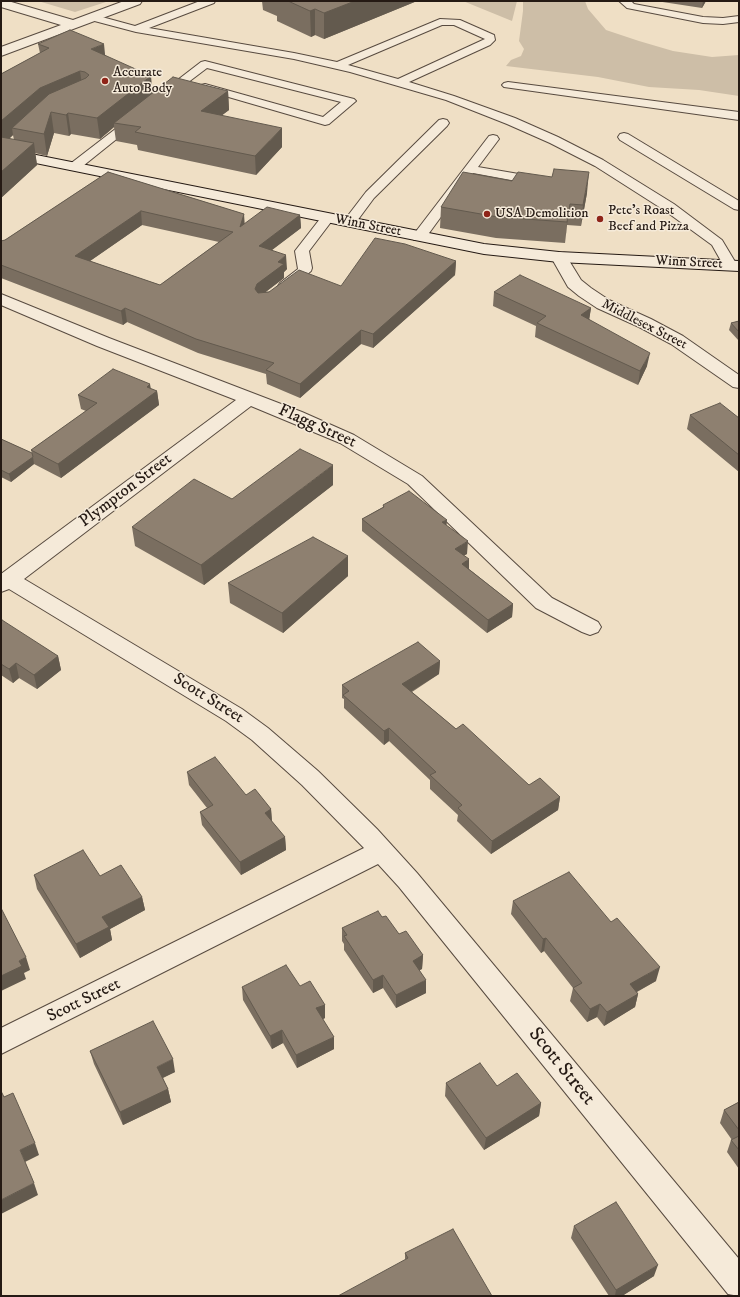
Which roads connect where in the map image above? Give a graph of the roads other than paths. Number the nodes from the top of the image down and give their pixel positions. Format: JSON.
{"nodes":[{"id":1,"x":136,"y":1,"type":"edge"},
{"id":2,"x":210,"y":1,"type":"edge"},
{"id":3,"x":624,"y":1,"type":"edge"},
{"id":4,"x":1,"y":3,"type":"edge"},
{"id":5,"x":91,"y":17,"type":"junction"},
{"id":6,"x":739,"y":18,"type":"edge"},
{"id":7,"x":72,"y":24,"type":"junction"},
{"id":8,"x":136,"y":29,"type":"junction"},
{"id":9,"x":1,"y":52,"type":"edge"},
{"id":10,"x":338,"y":66,"type":"junction"},
{"id":11,"x":183,"y":81,"type":"junction"},
{"id":12,"x":400,"y":82,"type":"junction"},
{"id":13,"x":508,"y":85,"type":"dead end"},
{"id":14,"x":159,"y":100,"type":"edge"},
{"id":15,"x":147,"y":110,"type":"edge"},
{"id":16,"x":739,"y":116,"type":"edge"},
{"id":17,"x":443,"y":123,"type":"dead end"},
{"id":18,"x":624,"y":137,"type":"dead end"},
{"id":19,"x":493,"y":139,"type":"dead end"},
{"id":20,"x":6,"y":149,"type":"edge"},
{"id":21,"x":74,"y":166,"type":"junction"},
{"id":22,"x":470,"y":169,"type":"junction"},
{"id":23,"x":114,"y":174,"type":"junction"},
{"id":24,"x":545,"y":182,"type":"edge"},
{"id":25,"x":98,"y":185,"type":"edge"},
{"id":26,"x":739,"y":206,"type":"edge"},
{"id":27,"x":328,"y":218,"type":"junction"},
{"id":28,"x":349,"y":222,"type":"junction"},
{"id":29,"x":419,"y":237,"type":"junction"},
{"id":30,"x":559,"y":257,"type":"junction"},
{"id":31,"x":735,"y":265,"type":"edge"},
{"id":32,"x":276,"y":293,"type":"edge"},
{"id":33,"x":1,"y":299,"type":"edge"},
{"id":34,"x":739,"y":384,"type":"edge"},
{"id":35,"x":250,"y":398,"type":"junction"},
{"id":36,"x":5,"y":582,"type":"edge"},
{"id":37,"x":590,"y":627,"type":"dead end"},
{"id":38,"x":382,"y":851,"type":"junction"},
{"id":39,"x":1,"y":1042,"type":"edge"},
{"id":40,"x":739,"y":1284,"type":"edge"}],
"edges":[{"from":1,"to":5,"type":"street"},
{"from":2,"to":8,"type":"lane"},
{"from":3,"to":6,"type":"lane"},
{"from":4,"to":7,"type":"street"},
{"from":5,"to":7,"type":"street"},
{"from":5,"to":8,"type":"lane"},
{"from":7,"to":9,"type":"street"},
{"from":8,"to":10,"type":"lane"},
{"from":10,"to":12,"type":"lane"},
{"from":10,"to":12,"type":"lane"},
{"from":11,"to":11,"type":"lane"},
{"from":11,"to":14,"type":"lane"},
{"from":12,"to":31,"type":"lane"},
{"from":13,"to":16,"type":"lane"},
{"from":15,"to":21,"type":"lane"},
{"from":17,"to":28,"type":"lane"},
{"from":18,"to":26,"type":"lane"},
{"from":19,"to":22,"type":"lane"},
{"from":20,"to":21,"type":"street","name":"Winn Street"},
{"from":21,"to":23,"type":"street","name":"Winn Street"},
{"from":22,"to":24,"type":"lane"},
{"from":22,"to":29,"type":"lane"},
{"from":23,"to":25,"type":"street"},
{"from":23,"to":27,"type":"street","name":"Winn Street"},
{"from":27,"to":28,"type":"street","name":"Winn Street"},
{"from":27,"to":32,"type":"lane"},
{"from":28,"to":29,"type":"street","name":"Winn Street"},
{"from":29,"to":30,"type":"street","name":"Winn Street"},
{"from":30,"to":31,"type":"street","name":"Winn Street"},
{"from":30,"to":34,"type":"street","name":"Middlesex Street"},
{"from":33,"to":35,"type":"street","name":"Flagg Street"},
{"from":35,"to":36,"type":"street","name":"Plympton Street"},
{"from":35,"to":37,"type":"street","name":"Flagg Street"},
{"from":36,"to":38,"type":"street","name":"Scott Street"},
{"from":38,"to":39,"type":"street","name":"Scott Street"},
{"from":38,"to":40,"type":"street","name":"Scott Street"}]}
